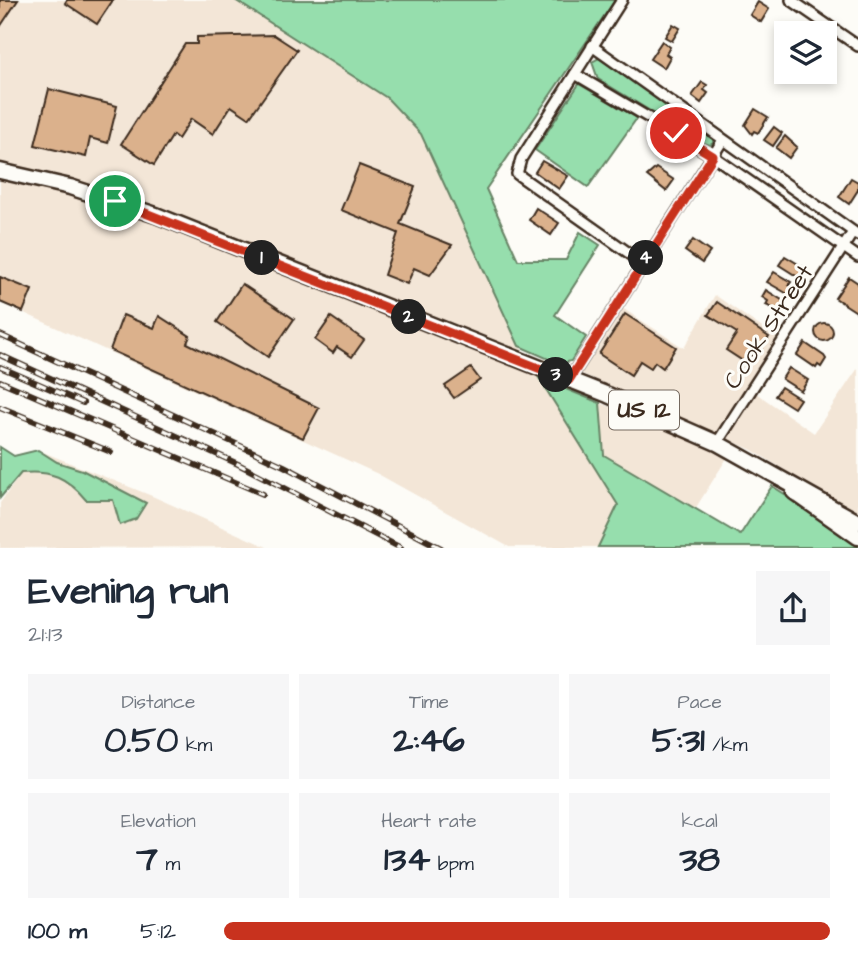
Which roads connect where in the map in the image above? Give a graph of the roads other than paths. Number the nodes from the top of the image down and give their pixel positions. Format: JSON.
{"nodes":[{"id":1,"x":622,"y":0,"type":"edge"},
{"id":2,"x":791,"y":0,"type":"edge"},
{"id":3,"x":592,"y":46,"type":"junction"},
{"id":4,"x":858,"y":46,"type":"edge"},
{"id":5,"x":575,"y":74,"type":"junction"},
{"id":6,"x":723,"y":141,"type":"junction"},
{"id":7,"x":713,"y":156,"type":"junction"},
{"id":8,"x":0,"y":171,"type":"edge"},
{"id":9,"x":856,"y":234,"type":"edge"},
{"id":10,"x":844,"y":247,"type":"junction"},
{"id":11,"x":858,"y":257,"type":"edge"},
{"id":12,"x":643,"y":263,"type":"junction"},
{"id":13,"x":569,"y":380,"type":"junction"},
{"id":14,"x":717,"y":443,"type":"junction"},
{"id":15,"x":783,"y":481,"type":"junction"},
{"id":16,"x":858,"y":522,"type":"edge"},
{"id":17,"x":858,"y":537,"type":"edge"}],
"edges":[{"from":1,"to":3,"type":"street"},
{"from":2,"to":4,"type":"street"},
{"from":3,"to":5,"type":"street"},
{"from":3,"to":6,"type":"street"},
{"from":5,"to":7,"type":"street"},
{"from":5,"to":12,"type":"street"},
{"from":6,"to":7,"type":"street"},
{"from":6,"to":9,"type":"street"},
{"from":7,"to":10,"type":"street"},
{"from":7,"to":12,"type":"street"},
{"from":8,"to":13,"type":"main road","number":"US 12"},
{"from":9,"to":10,"type":"street","name":"Cook Street"},
{"from":10,"to":11,"type":"street"},
{"from":10,"to":14,"type":"street","name":"Cook Street"},
{"from":12,"to":13,"type":"street"},
{"from":13,"to":14,"type":"main road","number":"US 12"},
{"from":14,"to":15,"type":"main road","number":"US 12"},
{"from":15,"to":16,"type":"main road","number":"US 12"},
{"from":15,"to":17,"type":"main road","number":"US 12"}]}
